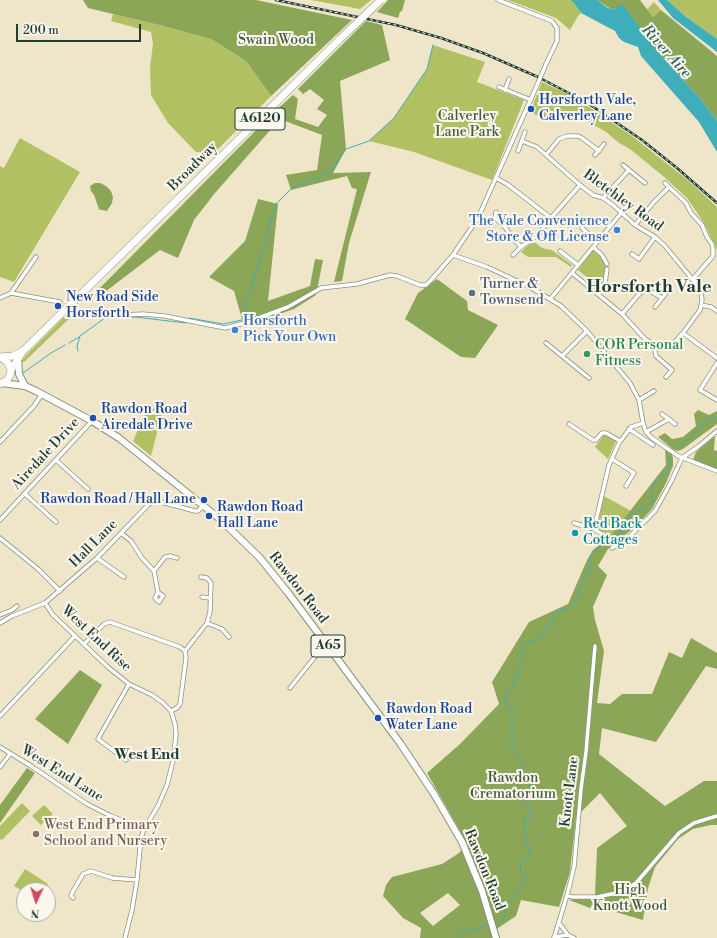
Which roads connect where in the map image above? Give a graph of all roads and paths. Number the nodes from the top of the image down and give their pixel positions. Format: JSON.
{"nodes":[{"id":1,"x":381,"y":0,"type":"edge"},
{"id":2,"x":498,"y":0,"type":"edge"},
{"id":3,"x":509,"y":79,"type":"dead end"},
{"id":4,"x":499,"y":87,"type":"dead end"},
{"id":5,"x":505,"y":90,"type":"junction"},
{"id":6,"x":531,"y":100,"type":"junction"},
{"id":7,"x":525,"y":132,"type":"dead end"},
{"id":8,"x":522,"y":141,"type":"junction"},
{"id":9,"x":604,"y":144,"type":"dead end"},
{"id":10,"x":518,"y":150,"type":"dead end"},
{"id":11,"x":599,"y":151,"type":"junction"},
{"id":12,"x":546,"y":155,"type":"junction"},
{"id":13,"x":595,"y":155,"type":"dead end"},
{"id":14,"x":623,"y":165,"type":"dead end"},
{"id":15,"x":629,"y":170,"type":"junction"},
{"id":16,"x":496,"y":178,"type":"junction"},
{"id":17,"x":645,"y":183,"type":"dead end"},
{"id":18,"x":665,"y":183,"type":"dead end"},
{"id":19,"x":580,"y":185,"type":"junction"},
{"id":20,"x":669,"y":187,"type":"junction"},
{"id":21,"x":603,"y":198,"type":"junction"},
{"id":22,"x":496,"y":212,"type":"dead end"},
{"id":23,"x":622,"y":212,"type":"junction"},
{"id":24,"x":551,"y":218,"type":"junction"},
{"id":25,"x":636,"y":225,"type":"junction"},
{"id":26,"x":582,"y":228,"type":"dead end"},
{"id":27,"x":655,"y":237,"type":"junction"},
{"id":28,"x":597,"y":242,"type":"junction"},
{"id":29,"x":521,"y":247,"type":"junction"},
{"id":30,"x":593,"y":247,"type":"junction"},
{"id":31,"x":560,"y":251,"type":"dead end"},
{"id":32,"x":632,"y":254,"type":"dead end"},
{"id":33,"x":453,"y":255,"type":"junction"},
{"id":34,"x":513,"y":255,"type":"dead end"},
{"id":35,"x":36,"y":257,"type":"dead end"},
{"id":36,"x":715,"y":258,"type":"edge"},
{"id":37,"x":578,"y":265,"type":"junction"},
{"id":38,"x":572,"y":273,"type":"junction"},
{"id":39,"x":693,"y":279,"type":"junction"},
{"id":40,"x":597,"y":292,"type":"junction"},
{"id":41,"x":667,"y":292,"type":"dead end"},
{"id":42,"x":11,"y":293,"type":"junction"},
{"id":43,"x":0,"y":298,"type":"edge"},
{"id":44,"x":551,"y":298,"type":"junction"},
{"id":45,"x":662,"y":298,"type":"junction"},
{"id":46,"x":60,"y":302,"type":"dead end"},
{"id":47,"x":701,"y":305,"type":"junction"},
{"id":48,"x":655,"y":306,"type":"dead end"},
{"id":49,"x":66,"y":309,"type":"junction"},
{"id":50,"x":717,"y":311,"type":"edge"},
{"id":51,"x":622,"y":314,"type":"junction"},
{"id":52,"x":586,"y":331,"type":"junction"},
{"id":53,"x":683,"y":333,"type":"junction"},
{"id":54,"x":546,"y":343,"type":"dead end"},
{"id":55,"x":655,"y":345,"type":"junction"},
{"id":56,"x":23,"y":351,"type":"junction"},
{"id":57,"x":562,"y":355,"type":"junction"},
{"id":58,"x":1,"y":357,"type":"edge"},
{"id":59,"x":18,"y":358,"type":"junction"},
{"id":60,"x":717,"y":358,"type":"edge"},
{"id":61,"x":717,"y":362,"type":"edge"},
{"id":62,"x":10,"y":371,"type":"junction"},
{"id":63,"x":666,"y":377,"type":"dead end"},
{"id":64,"x":589,"y":378,"type":"dead end"},
{"id":65,"x":1,"y":383,"type":"edge"},
{"id":66,"x":25,"y":386,"type":"junction"},
{"id":67,"x":654,"y":391,"type":"dead end"},
{"id":68,"x":42,"y":394,"type":"junction"},
{"id":69,"x":639,"y":400,"type":"junction"},
{"id":70,"x":717,"y":400,"type":"edge"},
{"id":71,"x":662,"y":414,"type":"dead end"},
{"id":72,"x":669,"y":419,"type":"junction"},
{"id":73,"x":92,"y":421,"type":"junction"},
{"id":74,"x":642,"y":423,"type":"junction"},
{"id":75,"x":569,"y":424,"type":"dead end"},
{"id":76,"x":675,"y":424,"type":"dead end"},
{"id":77,"x":630,"y":429,"type":"junction"},
{"id":78,"x":717,"y":430,"type":"edge"},
{"id":79,"x":646,"y":432,"type":"junction"},
{"id":80,"x":620,"y":441,"type":"junction"},
{"id":81,"x":0,"y":442,"type":"edge"},
{"id":82,"x":653,"y":445,"type":"dead end"},
{"id":83,"x":682,"y":458,"type":"junction"},
{"id":84,"x":612,"y":459,"type":"junction"},
{"id":85,"x":56,"y":460,"type":"junction"},
{"id":86,"x":717,"y":471,"type":"edge"},
{"id":87,"x":626,"y":486,"type":"dead end"},
{"id":88,"x":88,"y":489,"type":"dead end"},
{"id":89,"x":25,"y":494,"type":"junction"},
{"id":90,"x":204,"y":505,"type":"junction"},
{"id":91,"x":0,"y":520,"type":"edge"},
{"id":92,"x":56,"y":522,"type":"dead end"},
{"id":93,"x":574,"y":523,"type":"dead end"},
{"id":94,"x":594,"y":529,"type":"junction"},
{"id":95,"x":121,"y":533,"type":"junction"},
{"id":96,"x":600,"y":533,"type":"dead end"},
{"id":97,"x":0,"y":538,"type":"edge"},
{"id":98,"x":612,"y":548,"type":"dead end"},
{"id":99,"x":97,"y":558,"type":"junction"},
{"id":100,"x":177,"y":558,"type":"dead end"},
{"id":101,"x":154,"y":571,"type":"junction"},
{"id":102,"x":124,"y":577,"type":"dead end"},
{"id":103,"x":200,"y":577,"type":"dead end"},
{"id":104,"x":60,"y":591,"type":"junction"},
{"id":105,"x":158,"y":592,"type":"dead end"},
{"id":106,"x":202,"y":597,"type":"dead end"},
{"id":107,"x":210,"y":598,"type":"junction"},
{"id":108,"x":46,"y":603,"type":"junction"},
{"id":109,"x":17,"y":606,"type":"dead end"},
{"id":110,"x":0,"y":615,"type":"edge"},
{"id":111,"x":0,"y":623,"type":"edge"},
{"id":112,"x":207,"y":623,"type":"junction"},
{"id":113,"x":76,"y":636,"type":"junction"},
{"id":114,"x":229,"y":637,"type":"dead end"},
{"id":115,"x":84,"y":644,"type":"junction"},
{"id":116,"x":326,"y":644,"type":"junction"},
{"id":117,"x":595,"y":646,"type":"dead end"},
{"id":118,"x":185,"y":651,"type":"junction"},
{"id":119,"x":129,"y":684,"type":"junction"},
{"id":120,"x":290,"y":688,"type":"dead end"},
{"id":121,"x":171,"y":712,"type":"junction"},
{"id":122,"x":0,"y":716,"type":"edge"},
{"id":123,"x":0,"y":747,"type":"edge"},
{"id":124,"x":10,"y":754,"type":"junction"},
{"id":125,"x":126,"y":760,"type":"dead end"},
{"id":126,"x":0,"y":767,"type":"edge"},
{"id":127,"x":717,"y":816,"type":"edge"},
{"id":128,"x":144,"y":829,"type":"junction"},
{"id":129,"x":137,"y":880,"type":"junction"},
{"id":130,"x":567,"y":896,"type":"junction"},
{"id":131,"x":73,"y":898,"type":"dead end"},
{"id":132,"x":559,"y":923,"type":"junction"},
{"id":133,"x":568,"y":935,"type":"junction"},
{"id":134,"x":125,"y":938,"type":"edge"},
{"id":135,"x":496,"y":938,"type":"edge"},
{"id":136,"x":554,"y":938,"type":"edge"},
{"id":137,"x":574,"y":938,"type":"edge"}],
"edges":[{"from":1,"to":49,"type":"highway","name":"Broadway","number":"A6120","bridge":true},
{"from":2,"to":6,"type":"street","bridge":true},
{"from":3,"to":5,"type":"street"},
{"from":4,"to":5,"type":"street"},
{"from":5,"to":6,"type":"street"},
{"from":6,"to":16,"type":"street"},
{"from":7,"to":8,"type":"street"},
{"from":8,"to":10,"type":"street"},
{"from":8,"to":12,"type":"street","name":"Bletchley Road"},
{"from":9,"to":11,"type":"street"},
{"from":11,"to":12,"type":"street"},
{"from":11,"to":13,"type":"street"},
{"from":12,"to":19,"type":"street","name":"Bletchley Road"},
{"from":14,"to":15,"type":"street"},
{"from":15,"to":17,"type":"street"},
{"from":15,"to":21,"type":"street"},
{"from":16,"to":24,"type":"street"},
{"from":16,"to":33,"type":"street"},
{"from":18,"to":20,"type":"street"},
{"from":19,"to":21,"type":"street","name":"Bletchley Road"},
{"from":19,"to":24,"type":"street"},
{"from":20,"to":25,"type":"street"},
{"from":20,"to":36,"type":"street"},
{"from":21,"to":23,"type":"street","name":"Bletchley Road"},
{"from":22,"to":29,"type":"street"},
{"from":23,"to":25,"type":"street","name":"Bletchley Road"},
{"from":23,"to":28,"type":"street"},
{"from":24,"to":29,"type":"street"},
{"from":25,"to":27,"type":"street","name":"Bletchley Road"},
{"from":26,"to":28,"type":"street"},
{"from":27,"to":32,"type":"street"},
{"from":27,"to":39,"type":"street","name":"Bletchley Road"},
{"from":28,"to":30,"type":"street"},
{"from":29,"to":34,"type":"street"},
{"from":30,"to":37,"type":"street"},
{"from":30,"to":40,"type":"street"},
{"from":31,"to":37,"type":"street"},
{"from":33,"to":44,"type":"street"},
{"from":33,"to":49,"type":"street"},
{"from":35,"to":42,"type":"street"},
{"from":36,"to":39,"type":"street"},
{"from":37,"to":38,"type":"street"},
{"from":38,"to":40,"type":"street"},
{"from":38,"to":44,"type":"street"},
{"from":39,"to":47,"type":"street","name":"Bletchley Road"},
{"from":40,"to":51,"type":"street"},
{"from":41,"to":45,"type":"street"},
{"from":42,"to":43,"type":"street"},
{"from":42,"to":46,"type":"street"},
{"from":44,"to":52,"type":"street"},
{"from":45,"to":48,"type":"street"},
{"from":45,"to":51,"type":"street"},
{"from":47,"to":50,"type":"street"},
{"from":47,"to":53,"type":"street"},
{"from":49,"to":56,"type":"highway","name":"Broadway","number":"A6120"},
{"from":51,"to":55,"type":"street"},
{"from":52,"to":57,"type":"street"},
{"from":52,"to":69,"type":"street"},
{"from":53,"to":55,"type":"street"},
{"from":53,"to":60,"type":"street"},
{"from":54,"to":57,"type":"street"},
{"from":55,"to":63,"type":"street"},
{"from":56,"to":58,"type":"highway","number":"A6120"},
{"from":56,"to":59,"type":"highway","number":"A6120"},
{"from":57,"to":64,"type":"street"},
{"from":58,"to":62,"type":"highway"},
{"from":59,"to":62,"type":"highway","number":"A6120"},
{"from":59,"to":66,"type":"main road"},
{"from":61,"to":70,"type":"street"},
{"from":62,"to":65,"type":"highway"},
{"from":62,"to":66,"type":"main road","name":"Rawdon Road","number":"A65"},
{"from":65,"to":66,"type":"main road","name":"Rawdon Road","number":"A65"},
{"from":66,"to":68,"type":"main road","name":"Rawdon Road","number":"A65"},
{"from":67,"to":69,"type":"street"},
{"from":68,"to":73,"type":"main road","name":"Rawdon Road","number":"A65"},
{"from":68,"to":81,"type":"street"},
{"from":69,"to":74,"type":"street"},
{"from":71,"to":72,"type":"street"},
{"from":72,"to":76,"type":"street"},
{"from":72,"to":79,"type":"street"},
{"from":73,"to":85,"type":"street","name":"Airedale Drive"},
{"from":73,"to":90,"type":"main road","name":"Rawdon Road","number":"A65"},
{"from":74,"to":77,"type":"street"},
{"from":74,"to":79,"type":"street"},
{"from":75,"to":80,"type":"street"},
{"from":77,"to":80,"type":"street"},
{"from":77,"to":82,"type":"street"},
{"from":78,"to":83,"type":"street"},
{"from":79,"to":83,"type":"street"},
{"from":80,"to":84,"type":"street"},
{"from":83,"to":86,"type":"street"},
{"from":83,"to":98,"type":"street"},
{"from":84,"to":87,"type":"street"},
{"from":84,"to":94,"type":"street"},
{"from":85,"to":88,"type":"street"},
{"from":85,"to":89,"type":"street","name":"Airedale Drive"},
{"from":89,"to":91,"type":"street","name":"Airedale Drive"},
{"from":89,"to":92,"type":"street"},
{"from":90,"to":95,"type":"street","name":"Hall Lane"},
{"from":90,"to":116,"type":"main road","name":"Rawdon Road","number":"A65"},
{"from":93,"to":94,"type":"street"},
{"from":94,"to":96,"type":"street"},
{"from":95,"to":99,"type":"street","name":"Hall Lane"},
{"from":95,"to":101,"type":"street"},
{"from":97,"to":104,"type":"street"},
{"from":99,"to":102,"type":"street"},
{"from":99,"to":104,"type":"street","name":"Hall Lane"},
{"from":100,"to":101,"type":"street"},
{"from":101,"to":105,"type":"street"},
{"from":103,"to":107,"type":"street"},
{"from":104,"to":108,"type":"street","name":"Hall Lane"},
{"from":106,"to":107,"type":"street"},
{"from":107,"to":112,"type":"street"},
{"from":108,"to":111,"type":"street","name":"Hall Lane"},
{"from":108,"to":113,"type":"street","name":"West End Rise"},
{"from":109,"to":110,"type":"street"},
{"from":112,"to":114,"type":"street"},
{"from":112,"to":118,"type":"street"},
{"from":113,"to":115,"type":"street","name":"West End Rise"},
{"from":113,"to":122,"type":"street"},
{"from":115,"to":118,"type":"street"},
{"from":115,"to":119,"type":"street","name":"West End Rise"},
{"from":116,"to":120,"type":"street"},
{"from":116,"to":135,"type":"main road","name":"Rawdon Road","number":"A65"},
{"from":117,"to":130,"type":"street","name":"Knott Lane"},
{"from":118,"to":121,"type":"street"},
{"from":119,"to":121,"type":"street","name":"West End Rise"},
{"from":119,"to":125,"type":"street"},
{"from":121,"to":128,"type":"street"},
{"from":123,"to":124,"type":"street","name":"West End Lane"},
{"from":124,"to":126,"type":"street"},
{"from":124,"to":128,"type":"street","name":"West End Lane"},
{"from":127,"to":130,"type":"street"},
{"from":128,"to":129,"type":"street"},
{"from":129,"to":131,"type":"street"},
{"from":129,"to":134,"type":"street"},
{"from":130,"to":132,"type":"street","name":"Knott Lane"},
{"from":132,"to":133,"type":"street"},
{"from":132,"to":136,"type":"street","name":"Knott Lane"},
{"from":133,"to":136,"type":"street"},
{"from":133,"to":137,"type":"street"}]}
